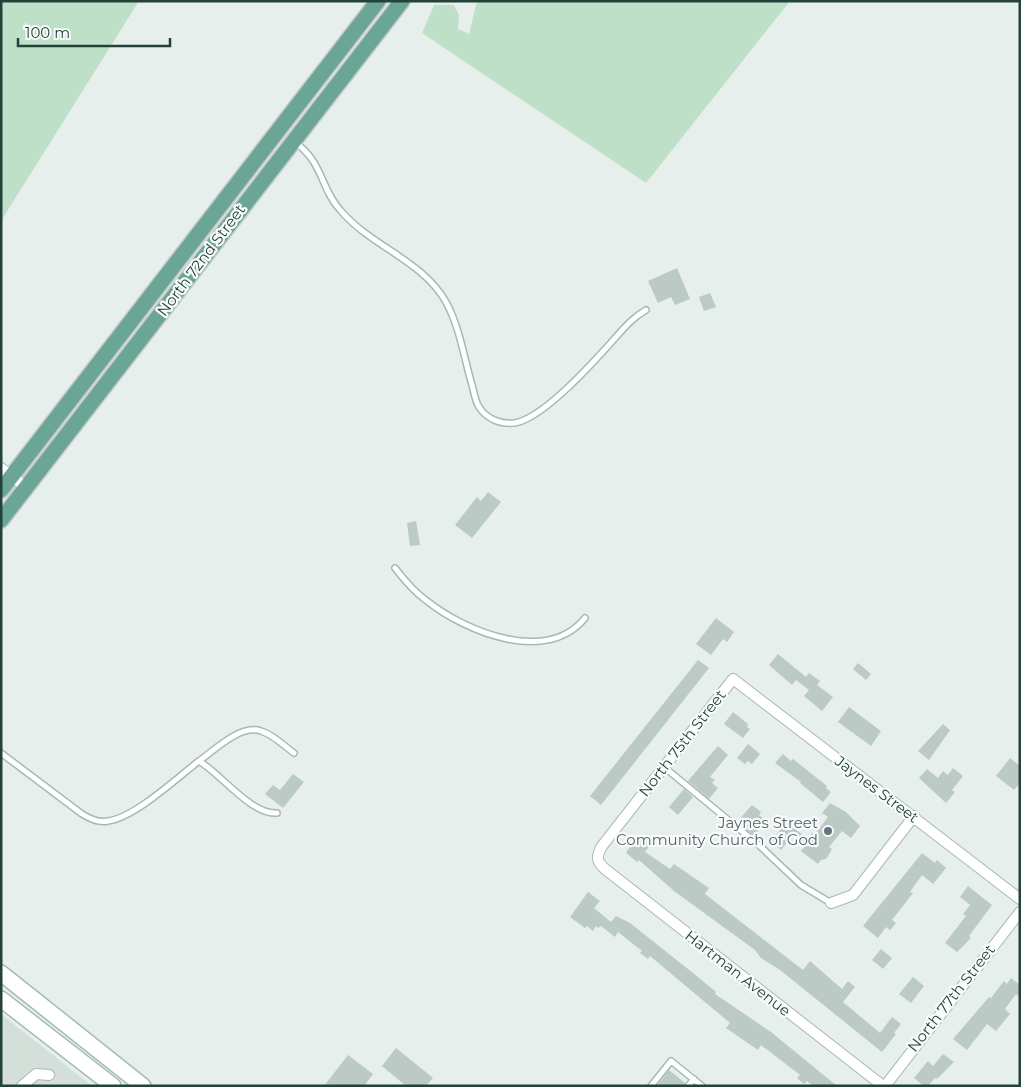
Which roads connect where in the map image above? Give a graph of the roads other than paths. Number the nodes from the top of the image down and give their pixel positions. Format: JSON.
{"nodes":[{"id":1,"x":378,"y":1,"type":"edge"},
{"id":2,"x":402,"y":1,"type":"edge"},
{"id":3,"x":294,"y":141,"type":"junction"},
{"id":4,"x":646,"y":310,"type":"dead end"},
{"id":5,"x":6,"y":472,"type":"edge"},
{"id":6,"x":26,"y":488,"type":"junction"},
{"id":7,"x":1,"y":490,"type":"edge"},
{"id":8,"x":1,"y":520,"type":"edge"},
{"id":9,"x":395,"y":568,"type":"dead end"},
{"id":10,"x":585,"y":618,"type":"dead end"},
{"id":11,"x":733,"y":678,"type":"joint"},
{"id":12,"x":1,"y":753,"type":"edge"},
{"id":13,"x":294,"y":753,"type":"dead end"},
{"id":14,"x":199,"y":761,"type":"junction"},
{"id":15,"x":664,"y":768,"type":"junction"},
{"id":16,"x":277,"y":813,"type":"dead end"},
{"id":17,"x":914,"y":816,"type":"junction"},
{"id":18,"x":597,"y":857,"type":"joint"},
{"id":19,"x":1020,"y":899,"type":"edge"},
{"id":20,"x":831,"y":903,"type":"joint"},
{"id":21,"x":1020,"y":912,"type":"edge"},
{"id":22,"x":1,"y":973,"type":"edge"},
{"id":23,"x":1,"y":999,"type":"edge"},
{"id":24,"x":49,"y":1074,"type":"dead end"},
{"id":25,"x":694,"y":1079,"type":"junction"},
{"id":26,"x":22,"y":1086,"type":"edge"},
{"id":27,"x":112,"y":1086,"type":"edge"},
{"id":28,"x":143,"y":1086,"type":"edge"},
{"id":29,"x":651,"y":1086,"type":"edge"},
{"id":30,"x":688,"y":1086,"type":"edge"},
{"id":31,"x":702,"y":1086,"type":"edge"},
{"id":32,"x":884,"y":1086,"type":"edge"}],
"edges":[{"from":1,"to":5,"type":"main road","name":"North 72nd Street"},
{"from":2,"to":3,"type":"main road","name":"North 72nd Street"},
{"from":3,"to":4,"type":"lane"},
{"from":3,"to":6,"type":"main road","name":"North 72nd Street"},
{"from":5,"to":6,"type":"street"},
{"from":5,"to":7,"type":"main road","name":"North 72nd Street"},
{"from":6,"to":8,"type":"main road","name":"North 72nd Street"},
{"from":9,"to":10,"type":"lane"},
{"from":11,"to":15,"type":"street","name":"North 75th Street"},
{"from":11,"to":17,"type":"street","name":"Jaynes Street"},
{"from":12,"to":14,"type":"lane"},
{"from":13,"to":14,"type":"lane"},
{"from":14,"to":16,"type":"lane"},
{"from":15,"to":18,"type":"street","name":"North 75th Street"},
{"from":15,"to":20,"type":"lane"},
{"from":17,"to":19,"type":"street","name":"Jaynes Street"},
{"from":17,"to":20,"type":"street"},
{"from":18,"to":32,"type":"street","name":"Hartman Avenue"},
{"from":21,"to":32,"type":"street","name":"North 77th Street"},
{"from":22,"to":28,"type":"main road"},
{"from":23,"to":27,"type":"main road"},
{"from":24,"to":26,"type":"street"},
{"from":25,"to":29,"type":"lane"},
{"from":25,"to":30,"type":"lane"},
{"from":25,"to":31,"type":"lane"}]}
